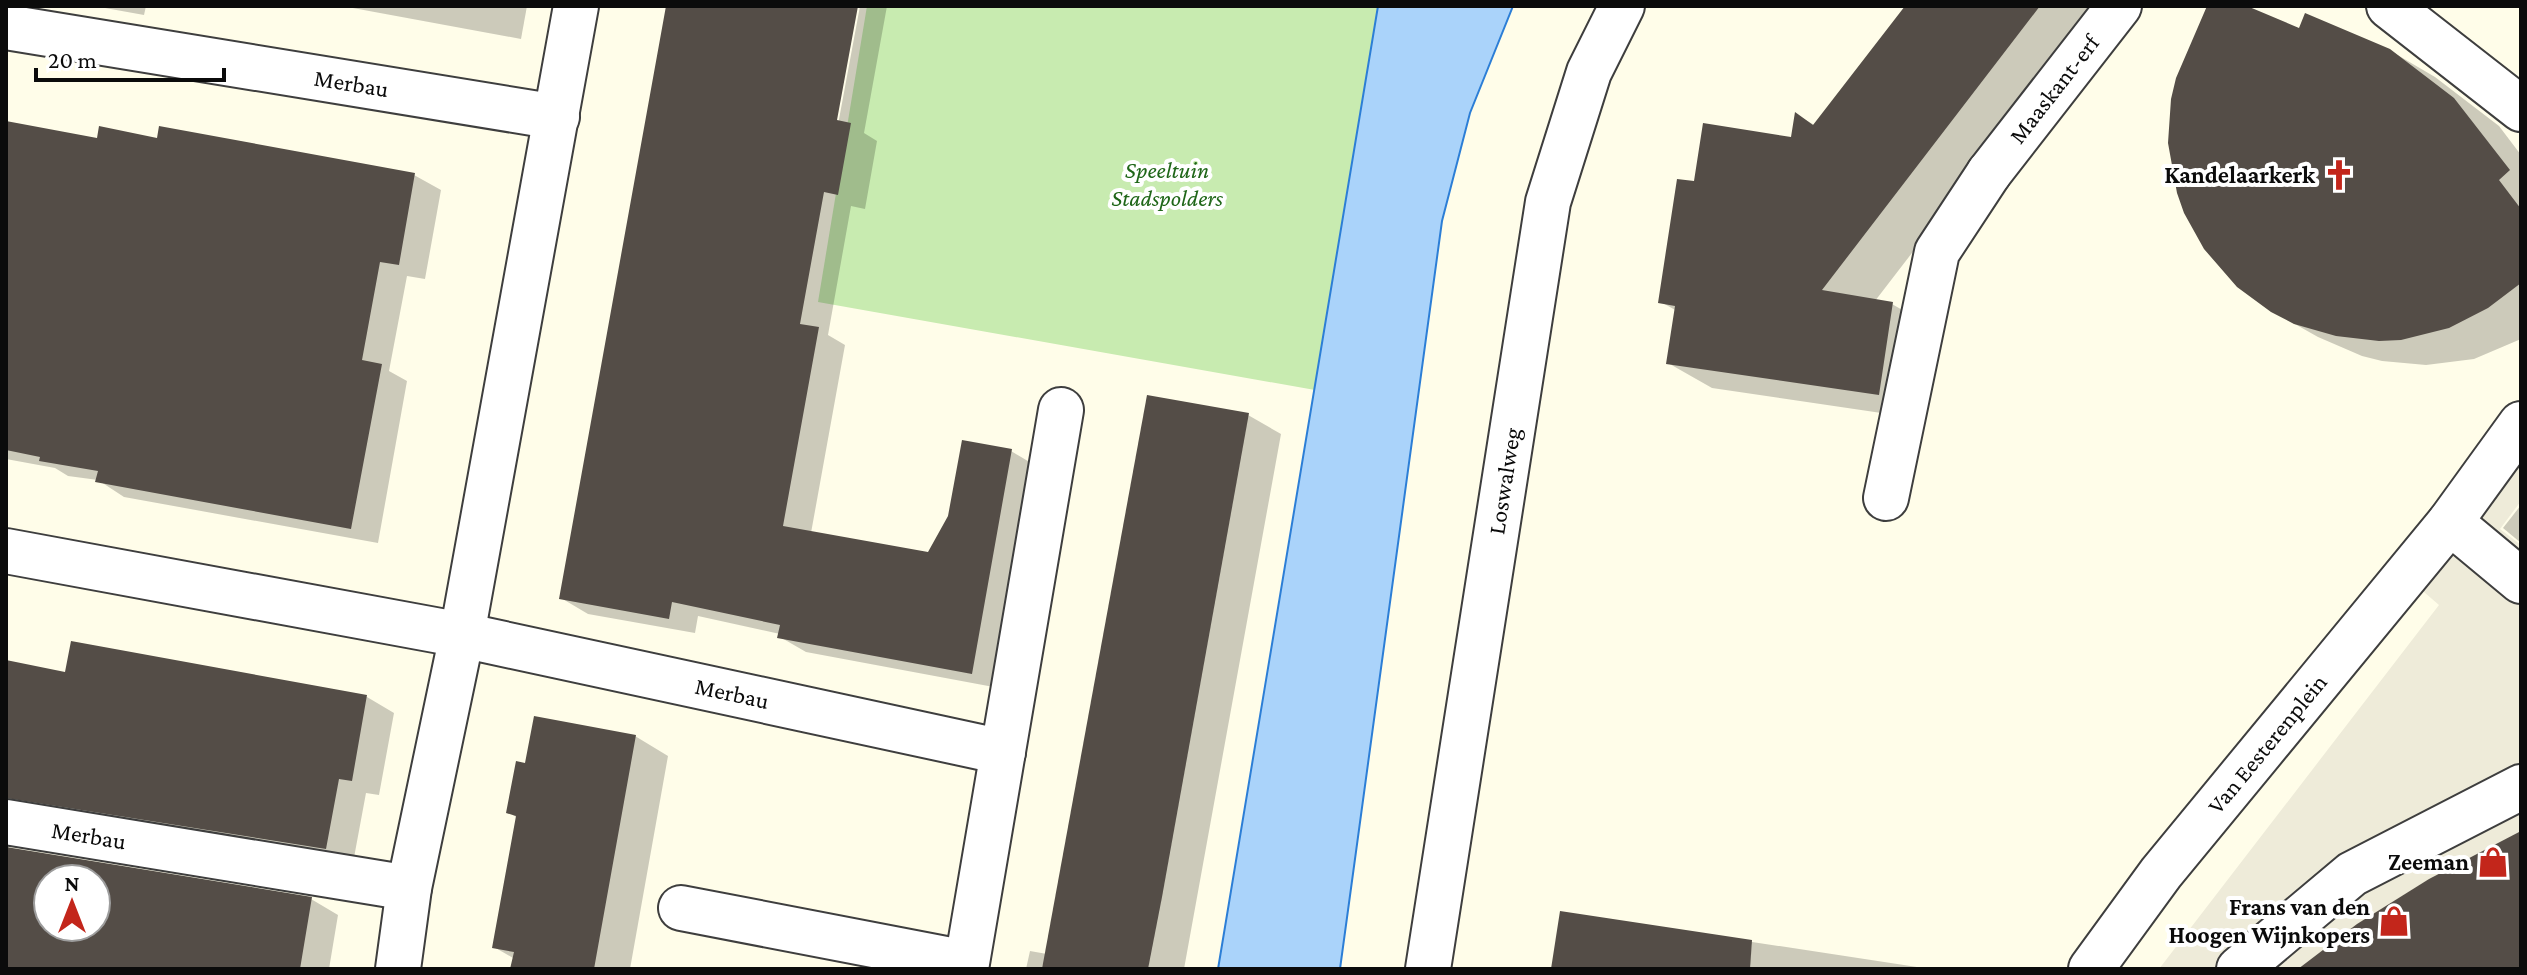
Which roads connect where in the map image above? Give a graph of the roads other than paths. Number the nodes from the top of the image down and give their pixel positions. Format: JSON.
{"nodes":[{"id":1,"x":576,"y":6,"type":"edge"},
{"id":2,"x":1622,"y":6,"type":"edge"},
{"id":3,"x":2119,"y":6,"type":"edge"},
{"id":4,"x":2389,"y":6,"type":"edge"},
{"id":5,"x":6,"y":27,"type":"edge"},
{"id":6,"x":2521,"y":109,"type":"edge"},
{"id":7,"x":557,"y":117,"type":"junction"},
{"id":8,"x":1061,"y":410,"type":"dead end"},
{"id":9,"x":2521,"y":424,"type":"edge"},
{"id":10,"x":1886,"y":498,"type":"dead end"},
{"id":11,"x":2450,"y":522,"type":"junction"},
{"id":12,"x":6,"y":551,"type":"edge"},
{"id":13,"x":2521,"y":581,"type":"edge"},
{"id":14,"x":462,"y":635,"type":"junction"},
{"id":15,"x":1003,"y":752,"type":"junction"},
{"id":16,"x":2521,"y":787,"type":"edge"},
{"id":17,"x":6,"y":822,"type":"edge"},
{"id":18,"x":409,"y":888,"type":"junction"},
{"id":19,"x":681,"y":908,"type":"dead end"},
{"id":20,"x":398,"y":969,"type":"edge"},
{"id":21,"x":1428,"y":969,"type":"edge"},
{"id":22,"x":2091,"y":969,"type":"edge"},
{"id":23,"x":2239,"y":969,"type":"edge"}],
"edges":[{"from":1,"to":7,"type":"street"},
{"from":2,"to":21,"type":"street","name":"Loswalweg"},
{"from":3,"to":10,"type":"street","name":"Maaskant-erf"},
{"from":4,"to":6,"type":"street"},
{"from":5,"to":7,"type":"street","name":"Merbau"},
{"from":7,"to":14,"type":"street"},
{"from":8,"to":15,"type":"street"},
{"from":9,"to":11,"type":"street","name":"Van Eesterenplein"},
{"from":11,"to":13,"type":"street"},
{"from":11,"to":22,"type":"street","name":"Van Eesterenplein"},
{"from":12,"to":14,"type":"street","name":"Merbau"},
{"from":14,"to":15,"type":"street","name":"Merbau"},
{"from":14,"to":18,"type":"street"},
{"from":15,"to":19,"type":"street"},
{"from":16,"to":23,"type":"street"},
{"from":17,"to":18,"type":"street","name":"Merbau"},
{"from":18,"to":20,"type":"street"}]}
